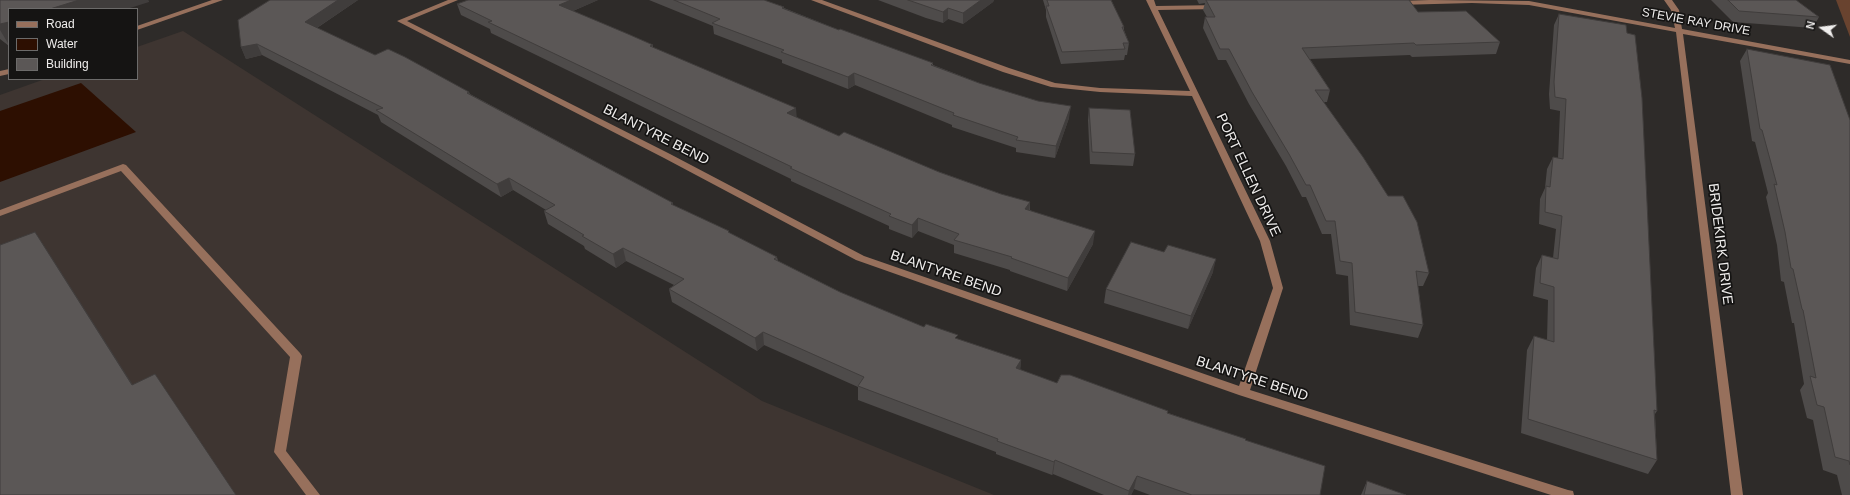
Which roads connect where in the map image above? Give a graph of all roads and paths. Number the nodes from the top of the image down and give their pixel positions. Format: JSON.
{"nodes":[{"id":1,"x":219,"y":0,"type":"edge"},
{"id":2,"x":454,"y":0,"type":"edge"},
{"id":3,"x":815,"y":0,"type":"edge"},
{"id":4,"x":1668,"y":0,"type":"edge"},
{"id":5,"x":1385,"y":3,"type":"edge"},
{"id":6,"x":1152,"y":4,"type":"edge"},
{"id":7,"x":1227,"y":6,"type":"edge"},
{"id":8,"x":138,"y":28,"type":"edge"},
{"id":9,"x":1679,"y":30,"type":"junction"},
{"id":10,"x":1850,"y":62,"type":"edge"},
{"id":11,"x":1194,"y":94,"type":"junction"},
{"id":12,"x":0,"y":213,"type":"edge"},
{"id":13,"x":1243,"y":392,"type":"junction"},
{"id":14,"x":314,"y":495,"type":"edge"},
{"id":15,"x":1568,"y":495,"type":"edge"},
{"id":16,"x":1738,"y":495,"type":"edge"}],
"edges":[{"from":1,"to":8,"type":"street"},
{"from":2,"to":13,"type":"street","name":"BLANTYRE BEND"},
{"from":3,"to":11,"type":"street"},
{"from":4,"to":9,"type":"street","name":"BRIDEKIRK DRIVE"},
{"from":5,"to":9,"type":"street","name":"STEVIE RAY DRIVE"},
{"from":6,"to":7,"type":"street"},
{"from":6,"to":11,"type":"street","name":"PORT ELLEN DRIVE"},
{"from":9,"to":10,"type":"street","name":"STEVIE RAY DRIVE"},
{"from":9,"to":16,"type":"street","name":"BRIDEKIRK DRIVE"},
{"from":11,"to":13,"type":"street","name":"PORT ELLEN DRIVE"},
{"from":12,"to":14,"type":"street"},
{"from":13,"to":15,"type":"street","name":"BLANTYRE BEND"}]}
